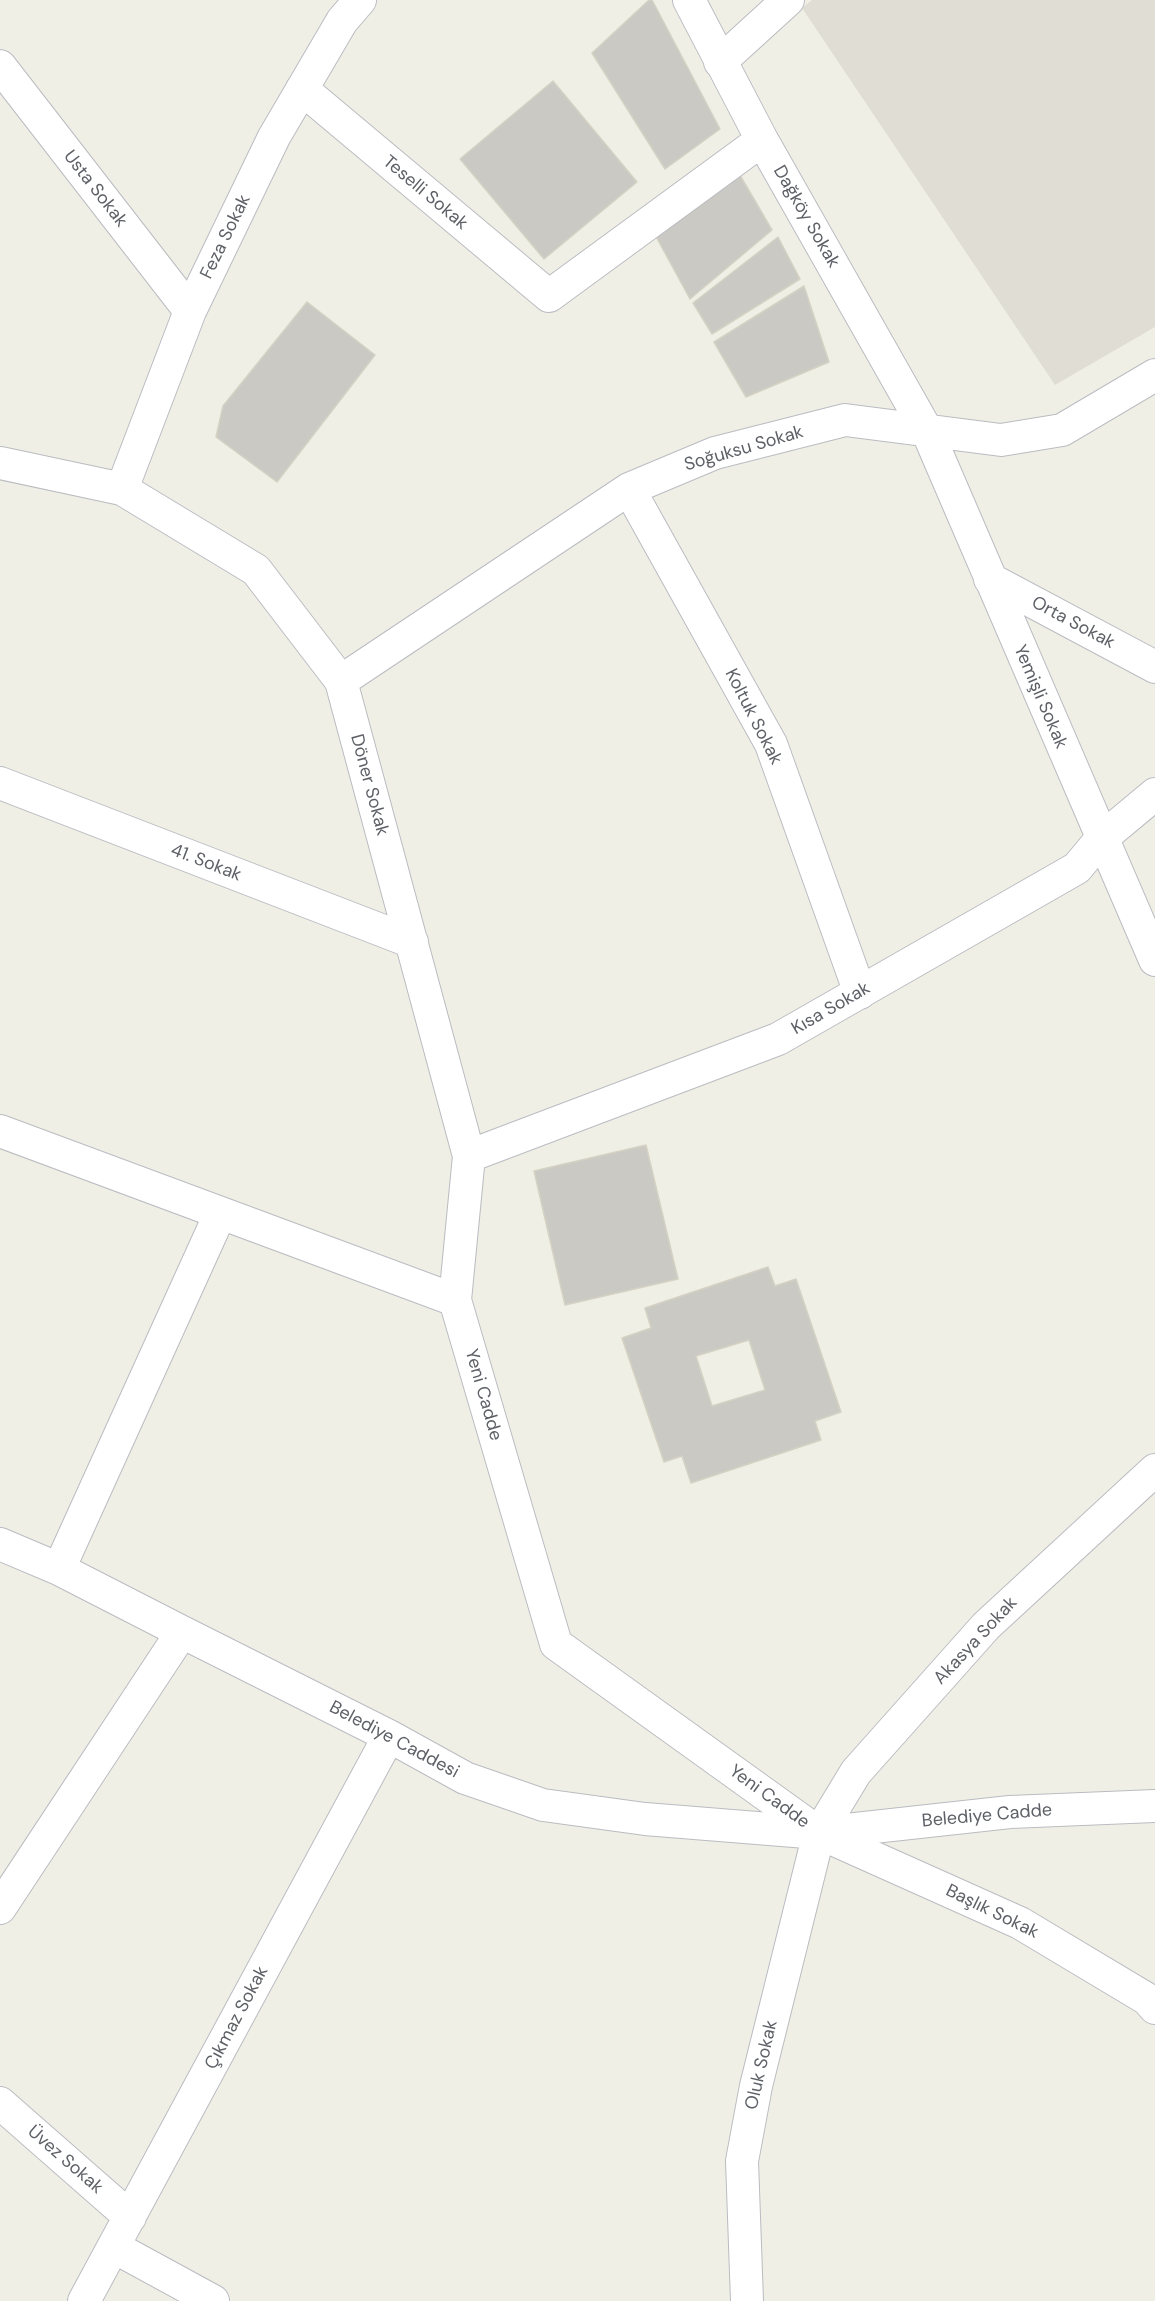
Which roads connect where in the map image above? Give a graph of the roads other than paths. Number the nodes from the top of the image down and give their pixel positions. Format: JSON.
{"nodes":[{"id":1,"x":360,"y":0,"type":"edge"},
{"id":2,"x":689,"y":0,"type":"edge"},
{"id":3,"x":788,"y":0,"type":"edge"},
{"id":4,"x":720,"y":63,"type":"junction"},
{"id":5,"x":0,"y":66,"type":"edge"},
{"id":6,"x":302,"y":89,"type":"junction"},
{"id":7,"x":762,"y":140,"type":"junction"},
{"id":8,"x":190,"y":311,"type":"junction"},
{"id":9,"x":1155,"y":375,"type":"edge"},
{"id":10,"x":928,"y":433,"type":"junction"},
{"id":11,"x":0,"y":463,"type":"edge"},
{"id":12,"x":122,"y":489,"type":"junction"},
{"id":13,"x":629,"y":489,"type":"junction"},
{"id":14,"x":990,"y":579,"type":"junction"},
{"id":15,"x":1155,"y":667,"type":"edge"},
{"id":16,"x":341,"y":681,"type":"junction"},
{"id":17,"x":0,"y":783,"type":"edge"},
{"id":18,"x":1155,"y":794,"type":"edge"},
{"id":19,"x":1101,"y":839,"type":"junction"},
{"id":20,"x":412,"y":942,"type":"junction"},
{"id":21,"x":1155,"y":960,"type":"edge"},
{"id":22,"x":860,"y":993,"type":"junction"},
{"id":23,"x":0,"y":1131,"type":"edge"},
{"id":24,"x":469,"y":1156,"type":"junction"},
{"id":25,"x":220,"y":1214,"type":"junction"},
{"id":26,"x":455,"y":1300,"type":"junction"},
{"id":27,"x":1155,"y":1470,"type":"edge"},
{"id":28,"x":0,"y":1544,"type":"edge"},
{"id":29,"x":59,"y":1569,"type":"junction"},
{"id":30,"x":182,"y":1632,"type":"junction"},
{"id":31,"x":389,"y":1736,"type":"junction"},
{"id":32,"x":1155,"y":1806,"type":"edge"},
{"id":33,"x":819,"y":1833,"type":"junction"},
{"id":34,"x":0,"y":1908,"type":"edge"},
{"id":35,"x":1152,"y":2001,"type":"edge"},
{"id":36,"x":0,"y":2103,"type":"edge"},
{"id":37,"x":130,"y":2217,"type":"junction"},
{"id":38,"x":114,"y":2247,"type":"junction"},
{"id":39,"x":84,"y":2301,"type":"edge"},
{"id":40,"x":213,"y":2301,"type":"edge"},
{"id":41,"x":747,"y":2301,"type":"edge"}],
"edges":[{"from":1,"to":6,"type":"street","name":"Feza Sokak"},
{"from":2,"to":4,"type":"street","name":"Dağköy Sokak"},
{"from":3,"to":4,"type":"street"},
{"from":4,"to":7,"type":"street","name":"Dağköy Sokak"},
{"from":5,"to":8,"type":"street","name":"Usta Sokak"},
{"from":6,"to":7,"type":"street","name":"Teselli Sokak"},
{"from":6,"to":8,"type":"street","name":"Feza Sokak"},
{"from":7,"to":10,"type":"street","name":"Dağköy Sokak"},
{"from":8,"to":12,"type":"street","name":"Feza Sokak"},
{"from":9,"to":10,"type":"street","name":"Soğuksu Sokak"},
{"from":10,"to":13,"type":"street","name":"Soğuksu Sokak"},
{"from":10,"to":14,"type":"street","name":"Yemişli Sokak"},
{"from":11,"to":12,"type":"street","name":"Döner Sokak"},
{"from":12,"to":16,"type":"street","name":"Döner Sokak"},
{"from":13,"to":16,"type":"street","name":"Soğuksu Sokak"},
{"from":13,"to":22,"type":"street","name":"Koltuk Sokak"},
{"from":14,"to":15,"type":"street","name":"Orta Sokak"},
{"from":14,"to":19,"type":"street","name":"Yemişli Sokak"},
{"from":16,"to":20,"type":"street","name":"Döner Sokak"},
{"from":17,"to":20,"type":"street","name":"41. Sokak"},
{"from":18,"to":19,"type":"street","name":"Kısa Sokak"},
{"from":19,"to":21,"type":"street","name":"Yemişli Sokak"},
{"from":19,"to":22,"type":"street","name":"Kısa Sokak"},
{"from":20,"to":24,"type":"street","name":"Döner Sokak"},
{"from":22,"to":24,"type":"street","name":"Kısa Sokak"},
{"from":23,"to":25,"type":"street"},
{"from":24,"to":26,"type":"street","name":"Döner Sokak"},
{"from":25,"to":26,"type":"street"},
{"from":25,"to":29,"type":"street"},
{"from":26,"to":33,"type":"street","name":"Yeni Cadde"},
{"from":27,"to":33,"type":"street","name":"Akasya Sokak"},
{"from":28,"to":29,"type":"street","name":"Belediye Caddesi"},
{"from":29,"to":30,"type":"street","name":"Belediye Caddesi"},
{"from":30,"to":31,"type":"street","name":"Belediye Caddesi"},
{"from":30,"to":34,"type":"street"},
{"from":31,"to":33,"type":"street","name":"Belediye Caddesi"},
{"from":31,"to":37,"type":"street","name":"Çıkmaz Sokak"},
{"from":32,"to":33,"type":"street","name":"Belediye Cadde"},
{"from":33,"to":35,"type":"street","name":"Başlık Sokak"},
{"from":33,"to":41,"type":"street","name":"Oluk Sokak"},
{"from":36,"to":37,"type":"street","name":"Üvez Sokak"},
{"from":37,"to":38,"type":"street","name":"Çıkmaz Sokak"},
{"from":38,"to":39,"type":"street","name":"Çıkmaz Sokak"},
{"from":38,"to":40,"type":"street"}]}
